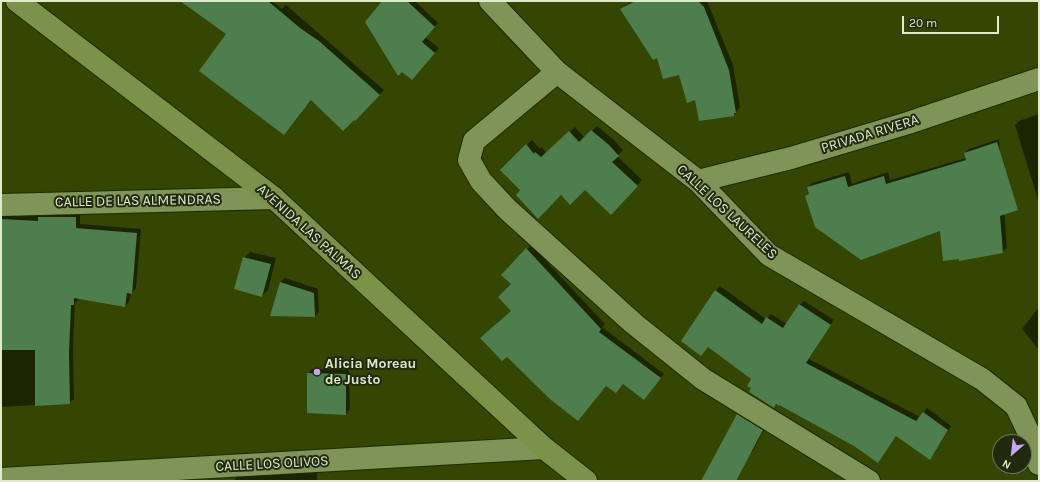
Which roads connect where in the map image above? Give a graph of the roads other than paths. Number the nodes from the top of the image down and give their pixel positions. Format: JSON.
{"nodes":[{"id":1,"x":17,"y":1,"type":"edge"},
{"id":2,"x":490,"y":1,"type":"edge"},
{"id":3,"x":557,"y":72,"type":"junction"},
{"id":4,"x":1039,"y":80,"type":"edge"},
{"id":5,"x":698,"y":181,"type":"junction"},
{"id":6,"x":274,"y":198,"type":"junction"},
{"id":7,"x":1,"y":204,"type":"edge"},
{"id":8,"x":544,"y":448,"type":"junction"},
{"id":9,"x":1039,"y":464,"type":"edge"},
{"id":10,"x":1,"y":479,"type":"edge"},
{"id":11,"x":586,"y":481,"type":"edge"},
{"id":12,"x":869,"y":481,"type":"edge"}],
"edges":[{"from":1,"to":6,"type":"street","name":"AVENIDA LAS PALMAS"},
{"from":2,"to":3,"type":"street","name":"CALLE LOS LAURELES"},
{"from":3,"to":5,"type":"street","name":"CALLE LOS LAURELES"},
{"from":3,"to":12,"type":"street"},
{"from":4,"to":5,"type":"street","name":"PRIVADA RIVERA"},
{"from":5,"to":9,"type":"street","name":"CALLE LOS LAURELES"},
{"from":6,"to":7,"type":"street","name":"CALLE DE LAS ALMENDRAS"},
{"from":6,"to":8,"type":"street","name":"AVENIDA LAS PALMAS"},
{"from":8,"to":10,"type":"street","name":"CALLE LOS OLIVOS"},
{"from":8,"to":11,"type":"street","name":"AVENIDA LAS PALMAS"}]}
